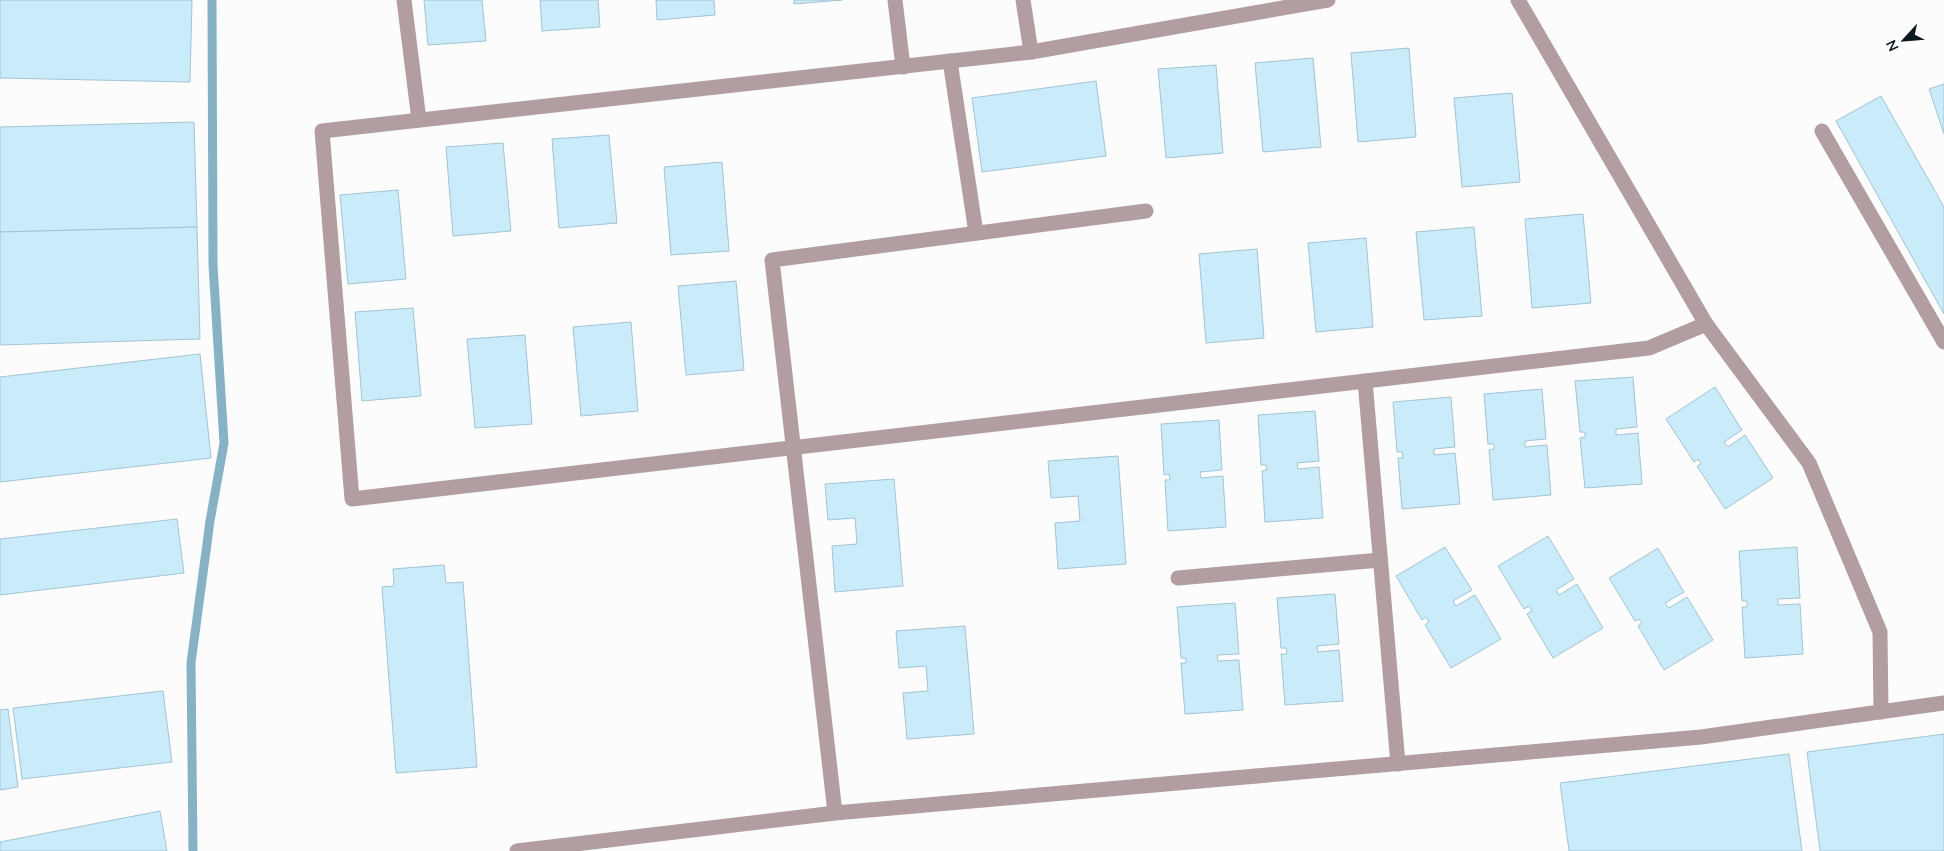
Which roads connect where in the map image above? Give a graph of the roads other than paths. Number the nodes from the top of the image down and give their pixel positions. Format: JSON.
{"nodes":[{"id":1,"x":404,"y":0,"type":"edge"},
{"id":2,"x":895,"y":0,"type":"edge"},
{"id":3,"x":1023,"y":0,"type":"edge"},
{"id":4,"x":1328,"y":0,"type":"edge"},
{"id":5,"x":1518,"y":0,"type":"edge"},
{"id":6,"x":1031,"y":52,"type":"junction"},
{"id":7,"x":950,"y":61,"type":"junction"},
{"id":8,"x":903,"y":67,"type":"junction"},
{"id":9,"x":418,"y":120,"type":"junction"},
{"id":10,"x":1822,"y":131,"type":"dead end"},
{"id":11,"x":1146,"y":212,"type":"dead end"},
{"id":12,"x":976,"y":233,"type":"junction"},
{"id":13,"x":1706,"y":324,"type":"junction"},
{"id":14,"x":1944,"y":342,"type":"edge"},
{"id":15,"x":1365,"y":381,"type":"junction"},
{"id":16,"x":795,"y":447,"type":"junction"},
{"id":17,"x":1380,"y":560,"type":"junction"},
{"id":18,"x":1178,"y":578,"type":"dead end"},
{"id":19,"x":1944,"y":703,"type":"edge"},
{"id":20,"x":1881,"y":712,"type":"junction"},
{"id":21,"x":1398,"y":764,"type":"junction"},
{"id":22,"x":835,"y":813,"type":"junction"},
{"id":23,"x":517,"y":851,"type":"edge"}],
"edges":[{"from":1,"to":9,"type":"street"},
{"from":2,"to":8,"type":"street"},
{"from":3,"to":6,"type":"street"},
{"from":4,"to":6,"type":"street"},
{"from":5,"to":13,"type":"street"},
{"from":6,"to":7,"type":"street"},
{"from":7,"to":8,"type":"street"},
{"from":7,"to":12,"type":"street"},
{"from":8,"to":9,"type":"street"},
{"from":9,"to":16,"type":"street"},
{"from":10,"to":14,"type":"street"},
{"from":11,"to":12,"type":"street"},
{"from":12,"to":16,"type":"street"},
{"from":13,"to":15,"type":"street"},
{"from":13,"to":20,"type":"street"},
{"from":15,"to":16,"type":"street"},
{"from":15,"to":17,"type":"street"},
{"from":16,"to":22,"type":"street"},
{"from":17,"to":18,"type":"street"},
{"from":17,"to":21,"type":"street"},
{"from":19,"to":20,"type":"street"},
{"from":20,"to":21,"type":"street"},
{"from":21,"to":22,"type":"street"},
{"from":22,"to":23,"type":"street"}]}
